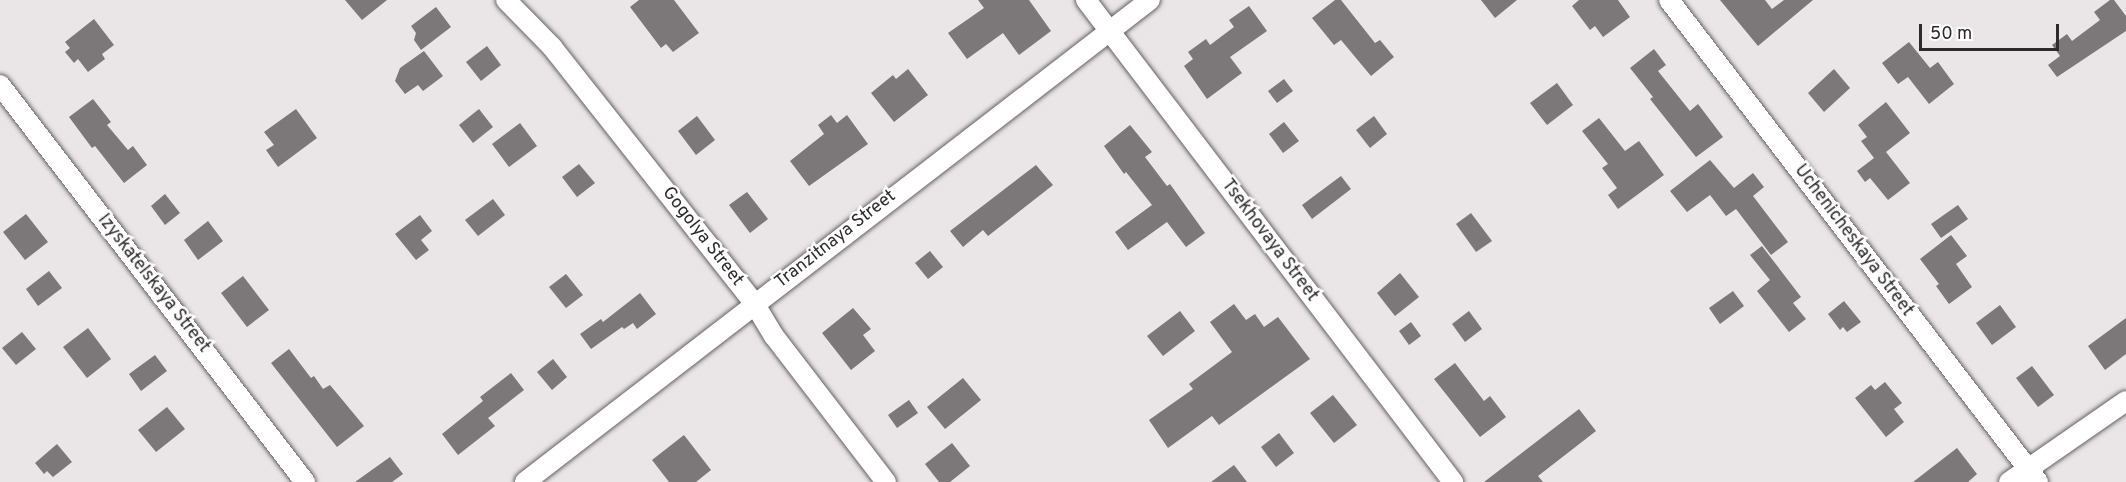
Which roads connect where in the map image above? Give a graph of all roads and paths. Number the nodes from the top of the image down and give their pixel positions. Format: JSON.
{"nodes":[{"id":1,"x":506,"y":0,"type":"edge"},
{"id":2,"x":1086,"y":0,"type":"edge"},
{"id":3,"x":1150,"y":0,"type":"edge"},
{"id":4,"x":1669,"y":0,"type":"edge"},
{"id":5,"x":1110,"y":32,"type":"junction"},
{"id":6,"x":0,"y":86,"type":"edge"},
{"id":7,"x":754,"y":303,"type":"junction"},
{"id":8,"x":2126,"y":401,"type":"edge"},
{"id":9,"x":2032,"y":475,"type":"edge"},
{"id":10,"x":305,"y":482,"type":"edge"},
{"id":11,"x":525,"y":482,"type":"edge"},
{"id":12,"x":886,"y":482,"type":"edge"},
{"id":13,"x":1453,"y":482,"type":"edge"},
{"id":14,"x":2009,"y":482,"type":"edge"}],
"edges":[{"from":1,"to":7,"type":"street","name":"Gogolya Street"},
{"from":2,"to":5,"type":"street","name":"Tsekhovaya Street"},
{"from":3,"to":5,"type":"street","name":"Tranzitnaya Street"},
{"from":4,"to":9,"type":"street","name":"Uchenicheskaya Street"},
{"from":5,"to":7,"type":"street","name":"Tranzitnaya Street"},
{"from":5,"to":13,"type":"street","name":"Tsekhovaya Street"},
{"from":6,"to":10,"type":"street","name":"Izyskatelskaya Street"},
{"from":7,"to":11,"type":"street","name":"Tranzitnaya Street"},
{"from":7,"to":12,"type":"street","name":"Gogolya Street"},
{"from":8,"to":9,"type":"street"},
{"from":9,"to":14,"type":"street"}]}
